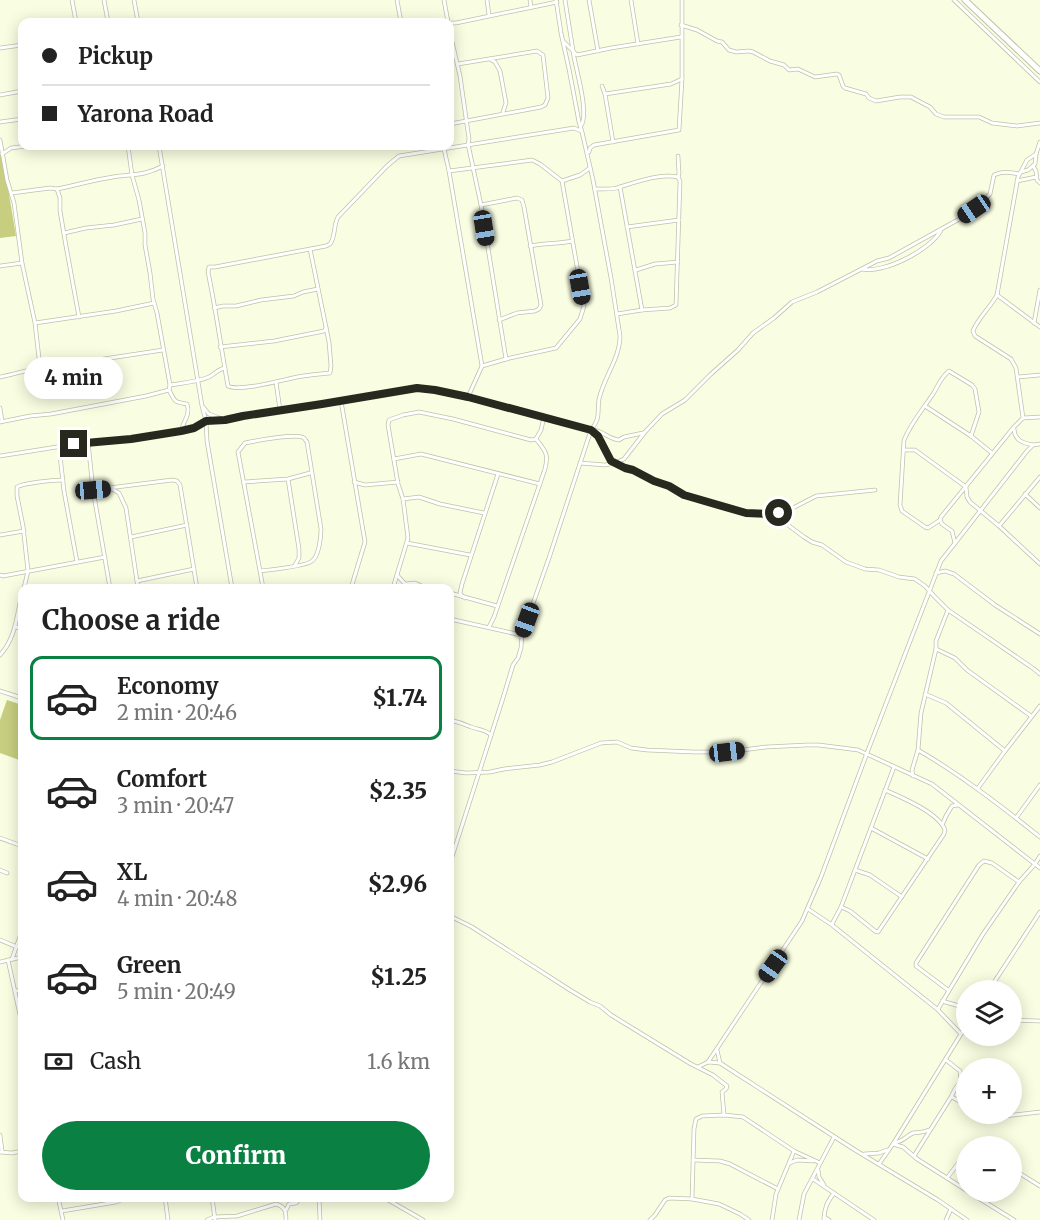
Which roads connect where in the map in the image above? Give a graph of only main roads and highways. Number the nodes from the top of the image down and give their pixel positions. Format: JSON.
{"nodes":[{"id":1,"x":965,"y":0,"type":"edge"},
{"id":2,"x":1040,"y":71,"type":"edge"}],
"edges":[{"from":1,"to":2,"type":"highway"}]}
